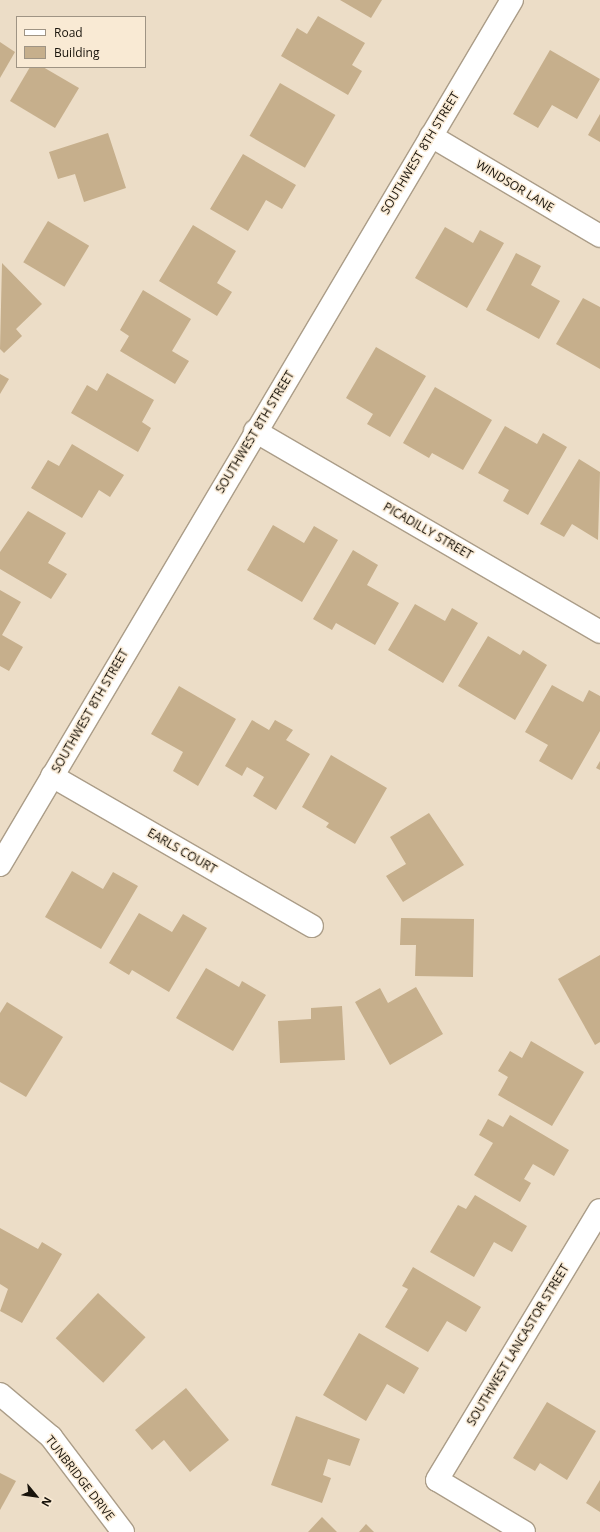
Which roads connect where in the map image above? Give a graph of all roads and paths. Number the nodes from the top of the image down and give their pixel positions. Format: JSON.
{"nodes":[{"id":1,"x":512,"y":0,"type":"edge"},
{"id":2,"x":431,"y":136,"type":"junction"},
{"id":3,"x":600,"y":236,"type":"edge"},
{"id":4,"x":255,"y":431,"type":"junction"},
{"id":5,"x":599,"y":628,"type":"edge"},
{"id":6,"x":52,"y":776,"type":"junction"},
{"id":7,"x":0,"y":865,"type":"edge"},
{"id":8,"x":312,"y":926,"type":"dead end"},
{"id":9,"x":600,"y":1210,"type":"edge"},
{"id":10,"x":0,"y":1394,"type":"edge"},
{"id":11,"x":123,"y":1532,"type":"edge"},
{"id":12,"x":524,"y":1532,"type":"edge"}],
"edges":[{"from":1,"to":2,"type":"street","name":"SOUTHWEST 8TH STREET"},
{"from":2,"to":3,"type":"street","name":"WINDSOR LANE"},
{"from":2,"to":4,"type":"street","name":"SOUTHWEST 8TH STREET"},
{"from":4,"to":5,"type":"street","name":"PICADILLY STREET"},
{"from":4,"to":6,"type":"street","name":"SOUTHWEST 8TH STREET"},
{"from":6,"to":7,"type":"street","name":"SOUTHWEST 8TH STREET"},
{"from":6,"to":8,"type":"street","name":"EARLS COURT"},
{"from":9,"to":12,"type":"street","name":"SOUTHWEST LANCASTOR STREET"},
{"from":10,"to":11,"type":"street","name":"TUNBRIDGE DRIVE"}]}
